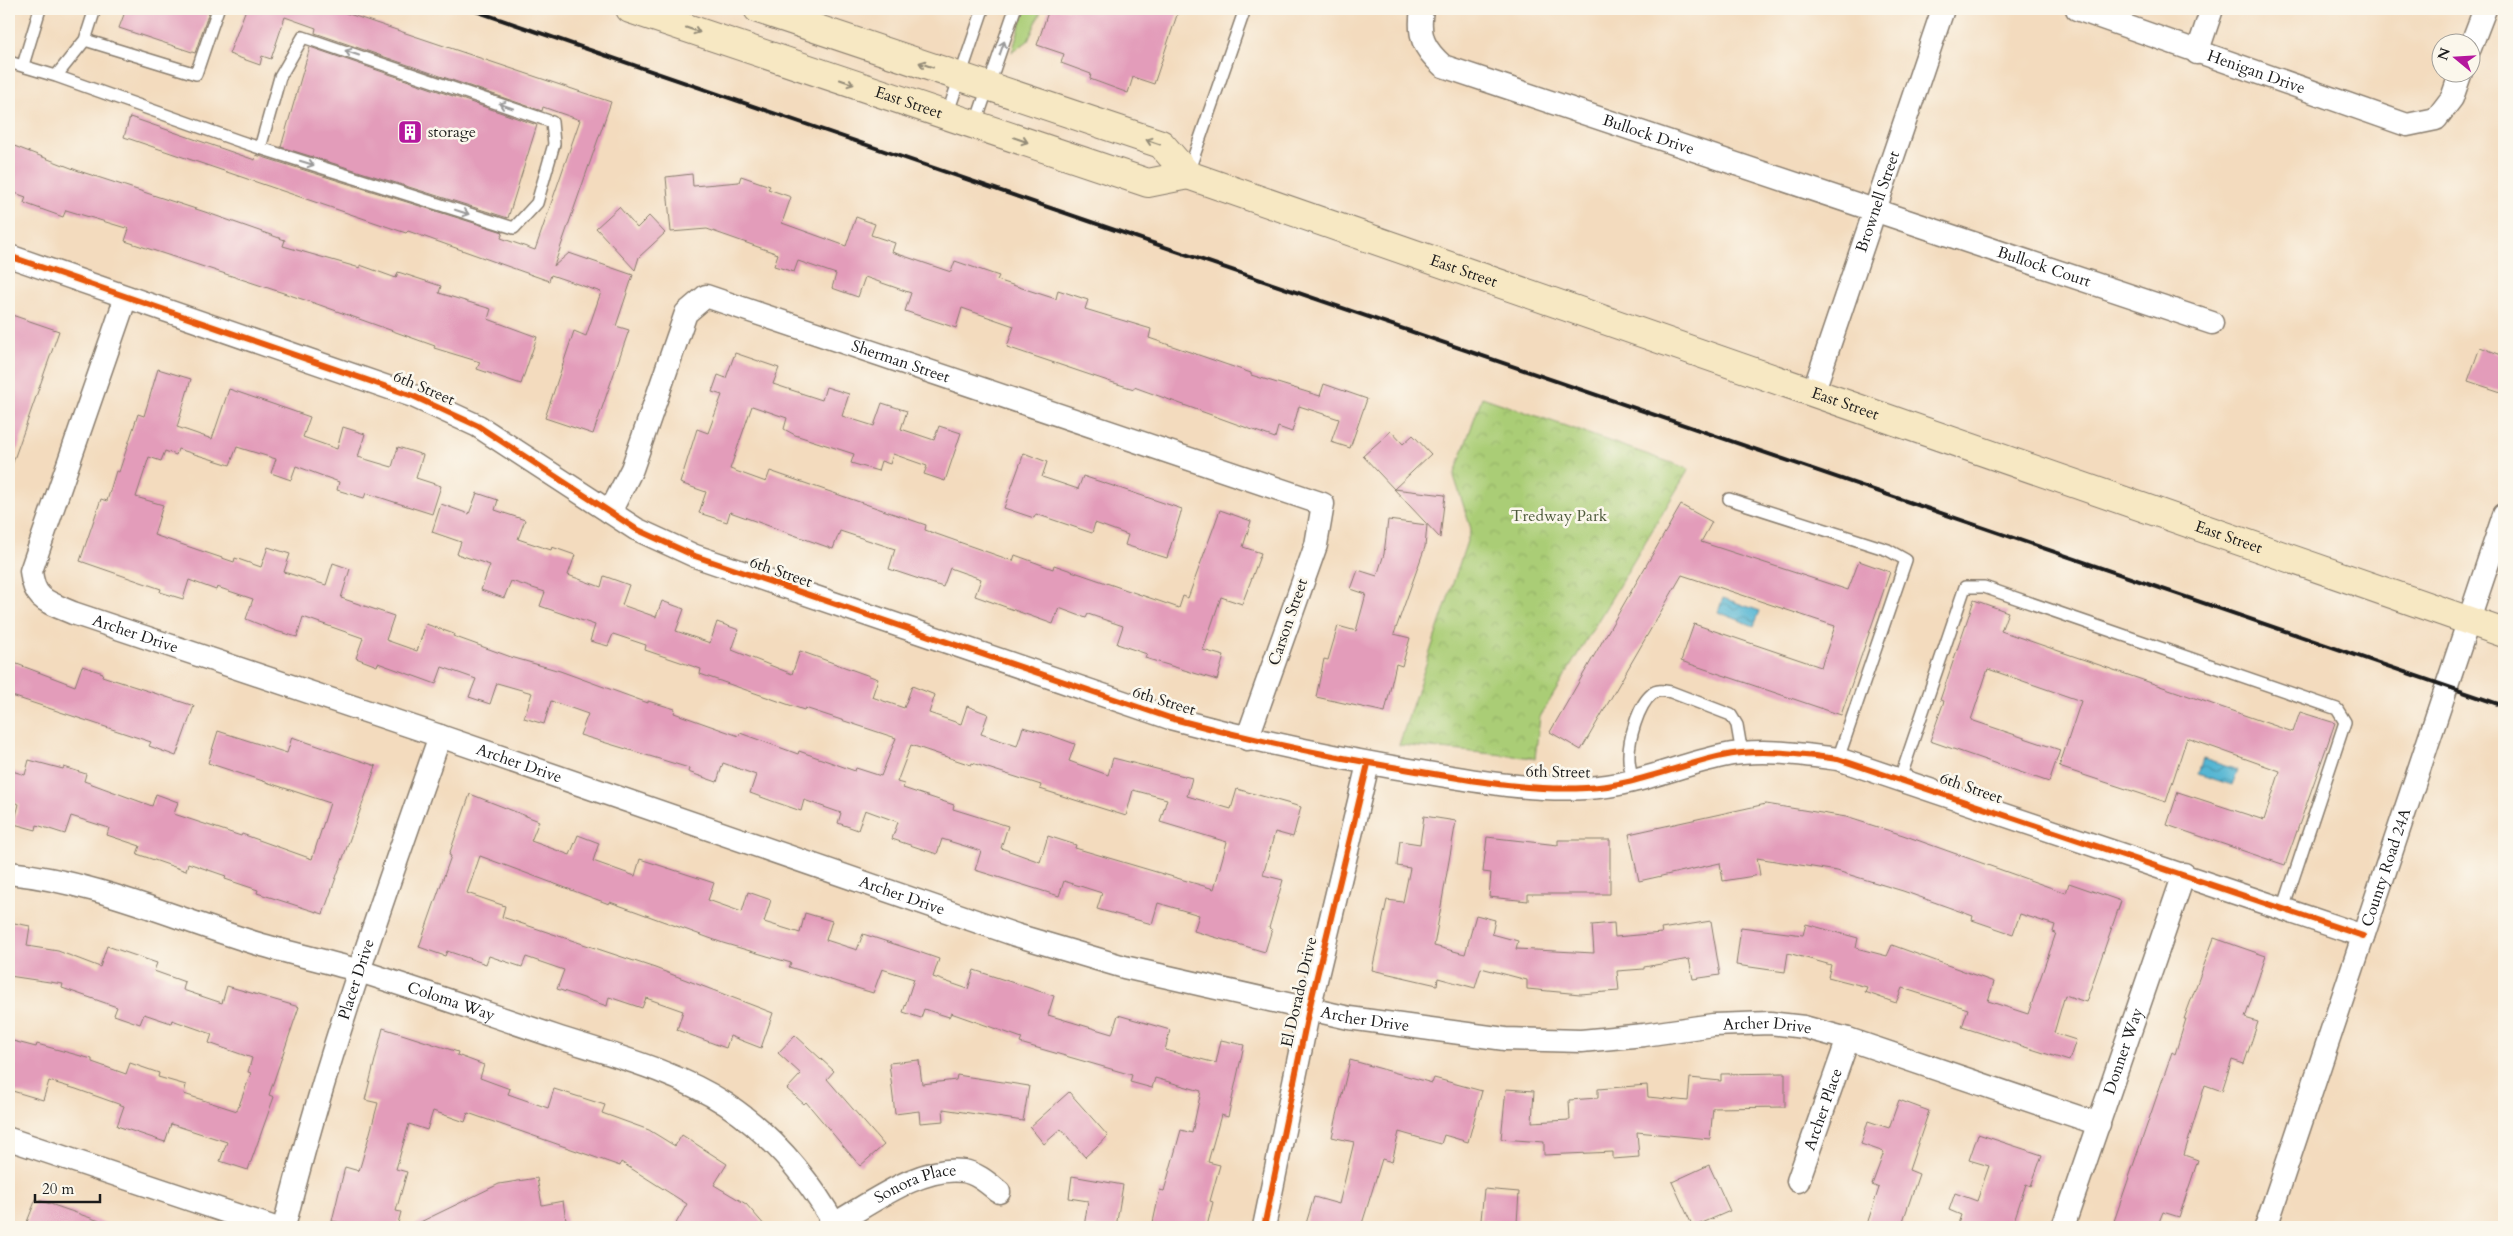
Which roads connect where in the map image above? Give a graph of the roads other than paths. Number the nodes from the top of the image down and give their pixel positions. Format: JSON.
{"nodes":[{"id":1,"x":40,"y":9,"type":"edge"},
{"id":2,"x":95,"y":9,"type":"edge"},
{"id":3,"x":218,"y":9,"type":"edge"},
{"id":4,"x":630,"y":9,"type":"edge"},
{"id":5,"x":758,"y":9,"type":"edge"},
{"id":6,"x":983,"y":9,"type":"edge"},
{"id":7,"x":1015,"y":9,"type":"edge"},
{"id":8,"x":1245,"y":9,"type":"edge"},
{"id":9,"x":1422,"y":9,"type":"edge"},
{"id":10,"x":1943,"y":9,"type":"edge"},
{"id":11,"x":2077,"y":9,"type":"edge"},
{"id":12,"x":2212,"y":9,"type":"edge"},
{"id":13,"x":2485,"y":9,"type":"edge"},
{"id":14,"x":2476,"y":32,"type":"edge"},
{"id":15,"x":84,"y":40,"type":"junction"},
{"id":16,"x":2197,"y":52,"type":"junction"},
{"id":17,"x":9,"y":62,"type":"edge"},
{"id":18,"x":23,"y":65,"type":"junction"},
{"id":19,"x":56,"y":76,"type":"junction"},
{"id":20,"x":960,"y":77,"type":"junction"},
{"id":21,"x":2458,"y":82,"type":"edge"},
{"id":22,"x":988,"y":86,"type":"junction"},
{"id":23,"x":947,"y":115,"type":"junction"},
{"id":24,"x":975,"y":124,"type":"junction"},
{"id":25,"x":260,"y":148,"type":"junction"},
{"id":26,"x":1188,"y":175,"type":"junction"},
{"id":27,"x":1875,"y":210,"type":"junction"},
{"id":28,"x":9,"y":256,"type":"edge"},
{"id":29,"x":126,"y":297,"type":"junction"},
{"id":30,"x":2212,"y":323,"type":"dead end"},
{"id":31,"x":1813,"y":393,"type":"junction"},
{"id":32,"x":1729,"y":499,"type":"dead end"},
{"id":33,"x":1322,"y":504,"type":"joint"},
{"id":34,"x":610,"y":512,"type":"junction"},
{"id":35,"x":2504,"y":515,"type":"edge"},
{"id":36,"x":2468,"y":622,"type":"junction"},
{"id":37,"x":2504,"y":633,"type":"edge"},
{"id":38,"x":440,"y":736,"type":"junction"},
{"id":39,"x":1247,"y":738,"type":"junction"},
{"id":40,"x":1742,"y":754,"type":"junction"},
{"id":41,"x":1838,"y":759,"type":"junction"},
{"id":42,"x":1368,"y":764,"type":"junction"},
{"id":43,"x":1900,"y":779,"type":"junction"},
{"id":44,"x":1634,"y":782,"type":"junction"},
{"id":45,"x":9,"y":873,"type":"edge"},
{"id":46,"x":2184,"y":874,"type":"junction"},
{"id":47,"x":2283,"y":909,"type":"junction"},
{"id":48,"x":2363,"y":936,"type":"junction"},
{"id":49,"x":358,"y":971,"type":"junction"},
{"id":50,"x":1309,"y":1009,"type":"junction"},
{"id":51,"x":1848,"y":1038,"type":"junction"},
{"id":52,"x":2099,"y":1124,"type":"junction"},
{"id":53,"x":9,"y":1139,"type":"edge"},
{"id":54,"x":1798,"y":1181,"type":"dead end"},
{"id":55,"x":999,"y":1192,"type":"dead end"},
{"id":56,"x":835,"y":1226,"type":"edge"},
{"id":57,"x":272,"y":1227,"type":"edge"},
{"id":58,"x":284,"y":1227,"type":"edge"},
{"id":59,"x":1264,"y":1227,"type":"edge"},
{"id":60,"x":2063,"y":1227,"type":"edge"},
{"id":61,"x":2266,"y":1227,"type":"edge"}],
"edges":[{"from":1,"to":18,"type":"lane"},
{"from":2,"to":15,"type":"lane"},
{"from":3,"to":15,"type":"lane"},
{"from":4,"to":23,"type":"street","name":"East Street","one_way":true},
{"from":20,"to":5,"type":"street","name":"East Street","one_way":true},
{"from":6,"to":20,"type":"lane"},
{"from":22,"to":7,"type":"lane","one_way":true},
{"from":8,"to":26,"type":"lane"},
{"from":9,"to":27,"type":"street","name":"Bullock Drive"},
{"from":10,"to":27,"type":"street","name":"Brownell Street"},
{"from":11,"to":16,"type":"street","name":"Henigan Drive"},
{"from":12,"to":16,"type":"street"},
{"from":13,"to":14,"type":"street"},
{"from":15,"to":19,"type":"lane"},
{"from":16,"to":21,"type":"street","name":"Henigan Drive"},
{"from":17,"to":18,"type":"lane"},
{"from":18,"to":19,"type":"lane"},
{"from":19,"to":25,"type":"lane"},
{"from":20,"to":22,"type":"street","name":"East Street"},
{"from":20,"to":23,"type":"lane"},
{"from":22,"to":24,"type":"lane"},
{"from":26,"to":22,"type":"street","name":"East Street","one_way":true},
{"from":23,"to":24,"type":"street","name":"East Street"},
{"from":24,"to":26,"type":"street","name":"East Street","one_way":true},
{"from":25,"to":25,"type":"lane","one_way":true},
{"from":26,"to":31,"type":"street","name":"East Street"},
{"from":27,"to":30,"type":"street","name":"Bullock Court"},
{"from":27,"to":31,"type":"street","name":"Brownell Street"},
{"from":28,"to":29,"type":"street","name":"6th Street"},
{"from":29,"to":34,"type":"street","name":"6th Street"},
{"from":29,"to":38,"type":"street","name":"Archer Drive"},
{"from":31,"to":36,"type":"street","name":"East Street"},
{"from":32,"to":41,"type":"lane"},
{"from":33,"to":34,"type":"street","name":"Sherman Street"},
{"from":33,"to":39,"type":"street","name":"Carson Street"},
{"from":34,"to":39,"type":"street","name":"6th Street"},
{"from":35,"to":36,"type":"street","name":"County Road 24A"},
{"from":36,"to":37,"type":"street","name":"East Street"},
{"from":36,"to":48,"type":"street","name":"County Road 24A"},
{"from":38,"to":49,"type":"street","name":"Placer Drive"},
{"from":38,"to":50,"type":"street","name":"Archer Drive"},
{"from":39,"to":42,"type":"street","name":"6th Street"},
{"from":40,"to":41,"type":"street","name":"6th Street"},
{"from":40,"to":44,"type":"street","name":"6th Street"},
{"from":40,"to":44,"type":"lane"},
{"from":41,"to":43,"type":"street","name":"6th Street"},
{"from":42,"to":44,"type":"street","name":"6th Street"},
{"from":42,"to":50,"type":"street","name":"El Dorado Drive"},
{"from":43,"to":46,"type":"street","name":"6th Street"},
{"from":43,"to":47,"type":"lane"},
{"from":45,"to":49,"type":"street","name":"Coloma Way"},
{"from":46,"to":47,"type":"street","name":"6th Street"},
{"from":46,"to":52,"type":"street","name":"Donner Way"},
{"from":47,"to":48,"type":"street","name":"6th Street"},
{"from":48,"to":61,"type":"street","name":"County Road 24A"},
{"from":49,"to":56,"type":"street","name":"Coloma Way"},
{"from":49,"to":58,"type":"street","name":"Placer Drive"},
{"from":50,"to":51,"type":"street","name":"Archer Drive"},
{"from":50,"to":59,"type":"street","name":"El Dorado Drive"},
{"from":51,"to":52,"type":"street","name":"Archer Drive"},
{"from":51,"to":54,"type":"street","name":"Archer Place"},
{"from":52,"to":60,"type":"street","name":"Donner Way"},
{"from":53,"to":57,"type":"street"},
{"from":55,"to":56,"type":"street","name":"Sonora Place"}]}
